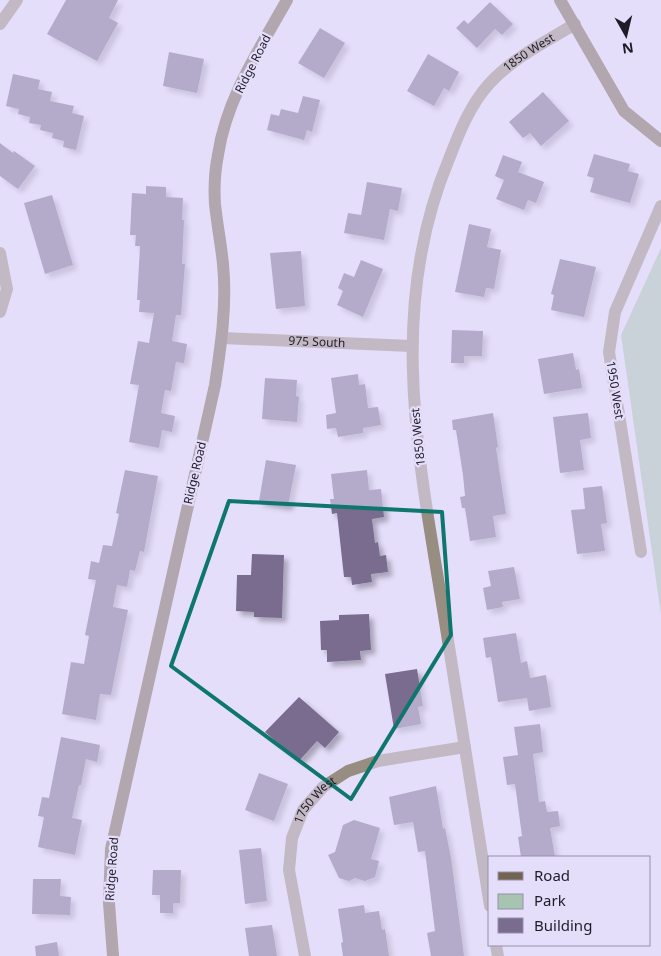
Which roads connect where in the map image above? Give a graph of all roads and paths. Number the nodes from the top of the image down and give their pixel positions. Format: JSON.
{"nodes":[{"id":1,"x":17,"y":0,"type":"edge"},
{"id":2,"x":287,"y":0,"type":"edge"},
{"id":3,"x":560,"y":0,"type":"edge"},
{"id":4,"x":0,"y":24,"type":"edge"},
{"id":5,"x":574,"y":24,"type":"junction"},
{"id":6,"x":661,"y":141,"type":"edge"},
{"id":7,"x":661,"y":206,"type":"edge"},
{"id":8,"x":0,"y":253,"type":"edge"},
{"id":9,"x":0,"y":312,"type":"edge"},
{"id":10,"x":222,"y":338,"type":"junction"},
{"id":11,"x":411,"y":346,"type":"junction"},
{"id":12,"x":641,"y":552,"type":"dead end"},
{"id":13,"x":465,"y":747,"type":"junction"},
{"id":14,"x":488,"y":893,"type":"edge"},
{"id":15,"x":113,"y":956,"type":"edge"},
{"id":16,"x":305,"y":956,"type":"edge"}],
"edges":[{"from":1,"to":4,"type":"street"},
{"from":2,"to":10,"type":"street","name":"Ridge Road"},
{"from":3,"to":5,"type":"street"},
{"from":5,"to":6,"type":"street"},
{"from":5,"to":11,"type":"street","name":"1850 West"},
{"from":7,"to":12,"type":"street","name":"1950 West"},
{"from":8,"to":9,"type":"street"},
{"from":10,"to":11,"type":"street","name":"975 South"},
{"from":10,"to":15,"type":"street","name":"Ridge Road"},
{"from":11,"to":13,"type":"street","name":"1850 West"},
{"from":13,"to":14,"type":"street","name":"1850 West"},
{"from":13,"to":16,"type":"street","name":"1750 West"}]}
